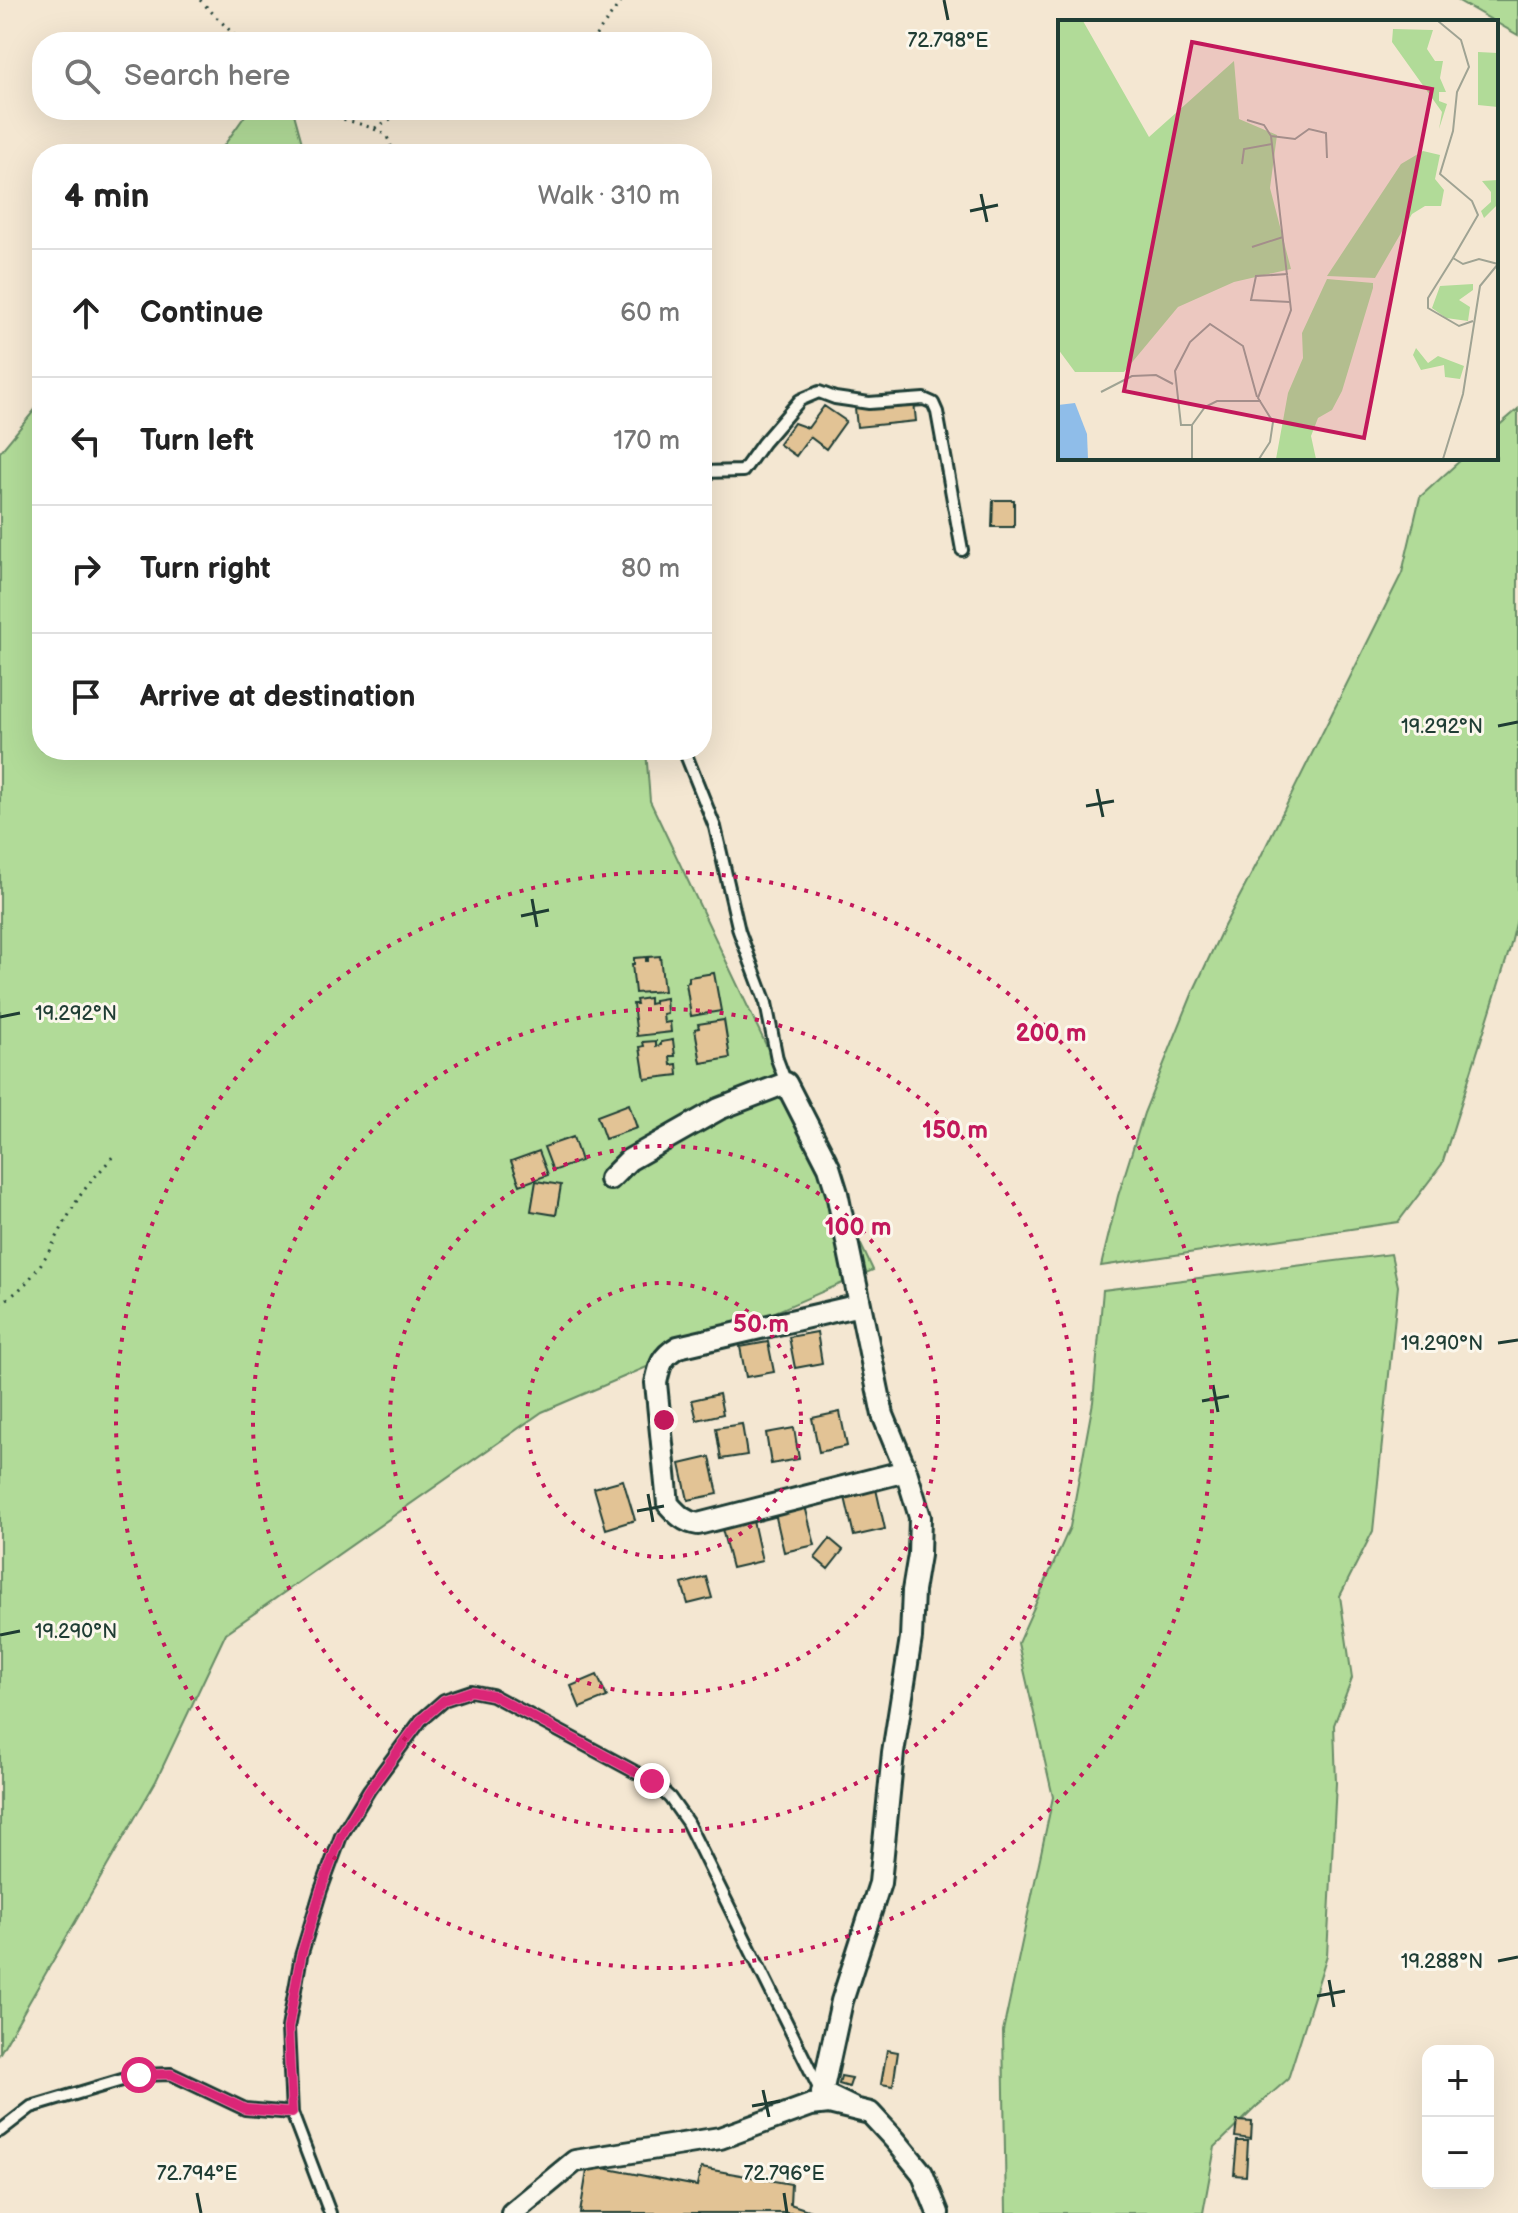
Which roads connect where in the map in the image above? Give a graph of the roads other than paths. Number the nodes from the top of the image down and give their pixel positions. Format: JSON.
{"nodes":[{"id":1,"x":712,"y":472,"type":"edge"},
{"id":2,"x":962,"y":550,"type":"dead end"},
{"id":3,"x":688,"y":760,"type":"edge"},
{"id":4,"x":786,"y":1083,"type":"junction"},
{"id":5,"x":610,"y":1179,"type":"dead end"},
{"id":6,"x":860,"y":1305,"type":"junction"},
{"id":7,"x":906,"y":1471,"type":"junction"},
{"id":8,"x":822,"y":2093,"type":"junction"},
{"id":9,"x":853,"y":2108,"type":"junction"},
{"id":10,"x":292,"y":2113,"type":"junction"},
{"id":11,"x":0,"y":2131,"type":"edge"},
{"id":12,"x":330,"y":2213,"type":"edge"},
{"id":13,"x":512,"y":2213,"type":"edge"},
{"id":14,"x":938,"y":2213,"type":"edge"}],
"edges":[{"from":1,"to":2,"type":"lane"},
{"from":3,"to":4,"type":"lane"},
{"from":4,"to":5,"type":"street"},
{"from":4,"to":6,"type":"street"},
{"from":6,"to":7,"type":"street"},
{"from":6,"to":7,"type":"street"},
{"from":7,"to":8,"type":"street"},
{"from":8,"to":9,"type":"street"},
{"from":8,"to":10,"type":"lane"},
{"from":9,"to":13,"type":"street"},
{"from":9,"to":14,"type":"street"},
{"from":10,"to":11,"type":"lane"},
{"from":10,"to":12,"type":"lane"}]}
